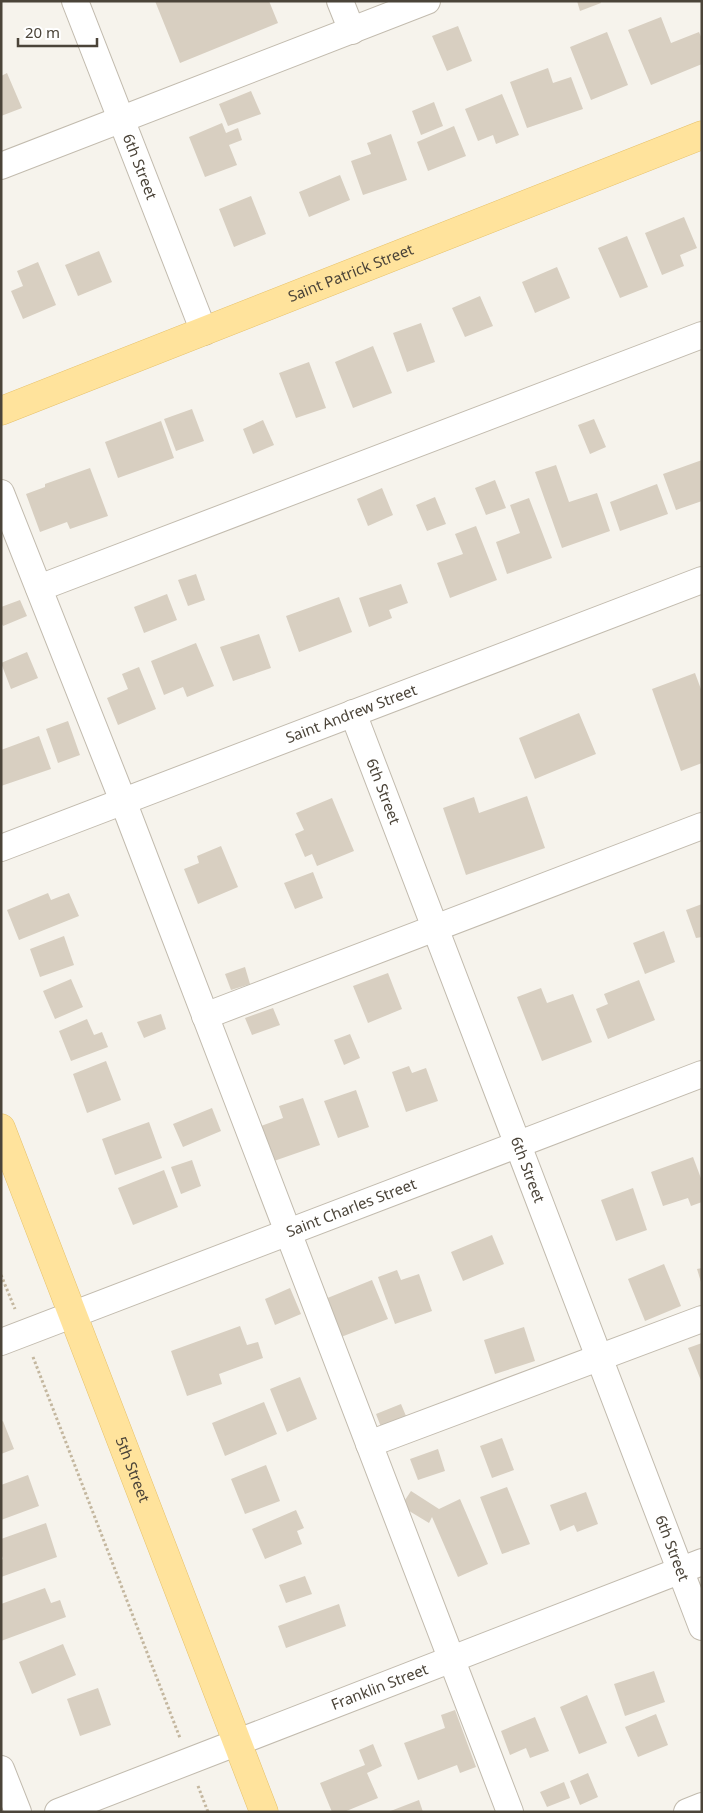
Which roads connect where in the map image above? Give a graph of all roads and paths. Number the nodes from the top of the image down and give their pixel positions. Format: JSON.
{"nodes":[{"id":1,"x":75,"y":1,"type":"edge"},
{"id":2,"x":340,"y":1,"type":"edge"},
{"id":3,"x":423,"y":2,"type":"edge"},
{"id":4,"x":352,"y":30,"type":"junction"},
{"id":5,"x":122,"y":121,"type":"junction"},
{"id":6,"x":702,"y":135,"type":"edge"},
{"id":7,"x":1,"y":166,"type":"edge"},
{"id":8,"x":204,"y":332,"type":"junction"},
{"id":9,"x":702,"y":335,"type":"edge"},
{"id":10,"x":1,"y":411,"type":"edge"},
{"id":11,"x":3,"y":503,"type":"edge"},
{"id":12,"x":702,"y":580,"type":"edge"},
{"id":13,"x":39,"y":588,"type":"junction"},
{"id":14,"x":353,"y":712,"type":"junction"},
{"id":15,"x":123,"y":801,"type":"junction"},
{"id":16,"x":702,"y":826,"type":"edge"},
{"id":17,"x":1,"y":848,"type":"edge"},
{"id":18,"x":435,"y":927,"type":"junction"},
{"id":19,"x":205,"y":1016,"type":"junction"},
{"id":20,"x":702,"y":1074,"type":"edge"},
{"id":21,"x":1,"y":1128,"type":"edge"},
{"id":22,"x":518,"y":1144,"type":"junction"},
{"id":23,"x":287,"y":1232,"type":"junction"},
{"id":24,"x":1,"y":1275,"type":"edge"},
{"id":25,"x":72,"y":1314,"type":"junction"},
{"id":26,"x":702,"y":1319,"type":"edge"},
{"id":27,"x":12,"y":1337,"type":"edge"},
{"id":28,"x":599,"y":1358,"type":"junction"},
{"id":29,"x":369,"y":1444,"type":"junction"},
{"id":30,"x":691,"y":1566,"type":"edge"},
{"id":31,"x":702,"y":1627,"type":"edge"},
{"id":32,"x":451,"y":1659,"type":"junction"},
{"id":33,"x":237,"y":1742,"type":"junction"},
{"id":34,"x":189,"y":1761,"type":"junction"},
{"id":35,"x":1,"y":1769,"type":"edge"},
{"id":36,"x":702,"y":1806,"type":"edge"},
{"id":37,"x":18,"y":1812,"type":"edge"},
{"id":38,"x":58,"y":1812,"type":"edge"},
{"id":39,"x":208,"y":1812,"type":"edge"},
{"id":40,"x":264,"y":1812,"type":"edge"},
{"id":41,"x":510,"y":1812,"type":"edge"},
{"id":42,"x":687,"y":1812,"type":"edge"}],
"edges":[{"from":1,"to":5,"type":"street","name":"6th Street"},
{"from":2,"to":4,"type":"street"},
{"from":3,"to":4,"type":"street"},
{"from":4,"to":5,"type":"street"},
{"from":5,"to":7,"type":"street"},
{"from":5,"to":8,"type":"street","name":"6th Street"},
{"from":6,"to":8,"type":"main road","name":"Saint Patrick Street"},
{"from":8,"to":10,"type":"main road","name":"Saint Patrick Street"},
{"from":9,"to":13,"type":"street"},
{"from":11,"to":13,"type":"street"},
{"from":12,"to":14,"type":"street","name":"Saint Andrew Street"},
{"from":13,"to":15,"type":"street"},
{"from":14,"to":15,"type":"street","name":"Saint Andrew Street"},
{"from":14,"to":18,"type":"street","name":"6th Street"},
{"from":15,"to":17,"type":"street","name":"Saint Andrew Street"},
{"from":15,"to":19,"type":"street"},
{"from":16,"to":18,"type":"street"},
{"from":18,"to":19,"type":"street"},
{"from":18,"to":22,"type":"street","name":"6th Street"},
{"from":19,"to":23,"type":"street"},
{"from":20,"to":22,"type":"street","name":"Saint Charles Street"},
{"from":21,"to":25,"type":"main road","name":"5th Street"},
{"from":22,"to":23,"type":"street","name":"Saint Charles Street"},
{"from":22,"to":28,"type":"street","name":"6th Street"},
{"from":23,"to":25,"type":"street","name":"Saint Charles Street"},
{"from":23,"to":29,"type":"street"},
{"from":24,"to":27,"type":"path"},
{"from":25,"to":27,"type":"street","name":"Saint Charles Street"},
{"from":25,"to":33,"type":"main road","name":"5th Street"},
{"from":26,"to":28,"type":"street"},
{"from":27,"to":34,"type":"path"},
{"from":28,"to":29,"type":"street"},
{"from":28,"to":30,"type":"street","name":"6th Street"},
{"from":29,"to":32,"type":"street"},
{"from":30,"to":31,"type":"street","name":"6th Street"},
{"from":30,"to":32,"type":"street","name":"Franklin Street"},
{"from":32,"to":33,"type":"street","name":"Franklin Street"},
{"from":32,"to":41,"type":"street"},
{"from":33,"to":34,"type":"street","name":"Franklin Street"},
{"from":33,"to":40,"type":"main road","name":"5th Street"},
{"from":34,"to":38,"type":"street","name":"Franklin Street"},
{"from":34,"to":39,"type":"path"},
{"from":35,"to":37,"type":"street"},
{"from":36,"to":42,"type":"street"}]}
